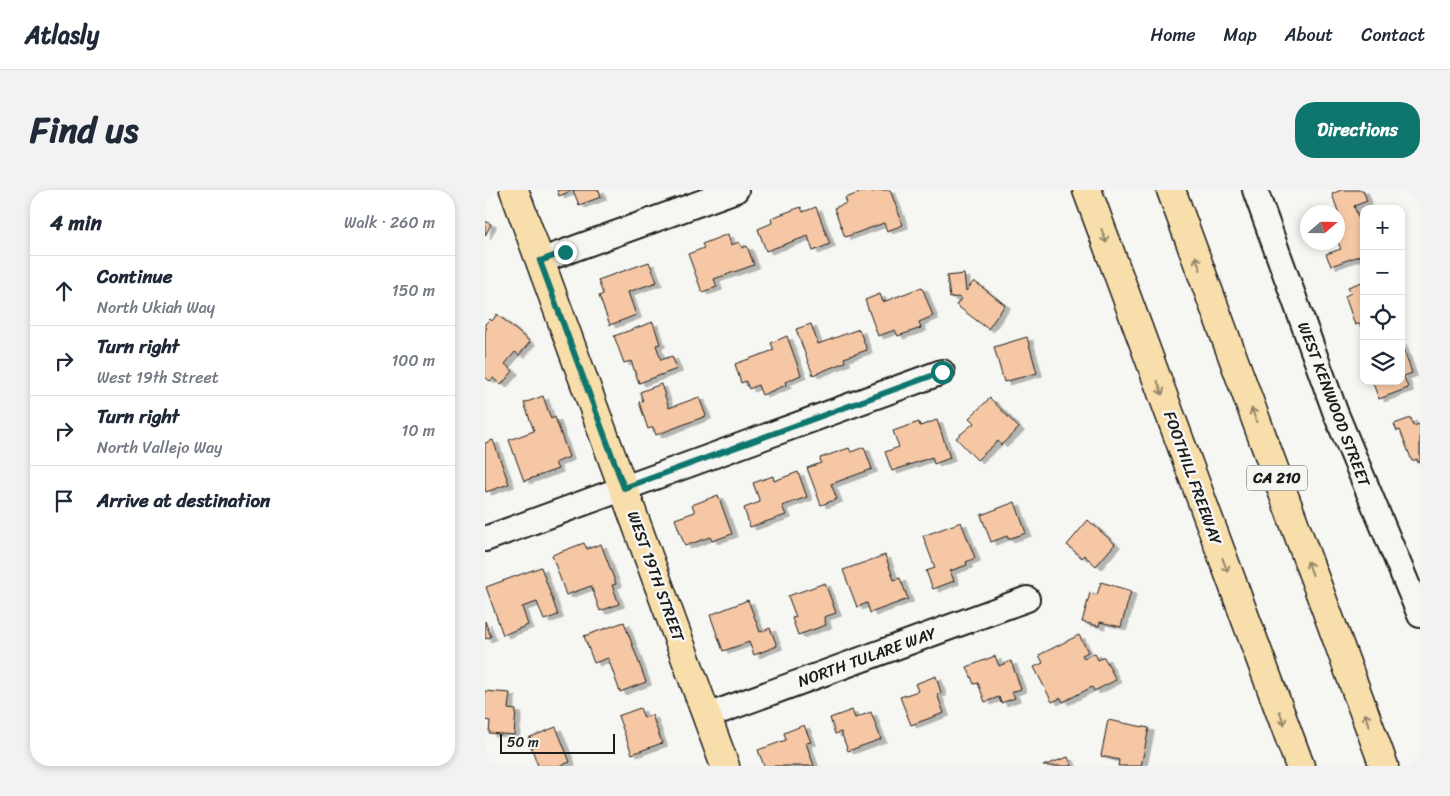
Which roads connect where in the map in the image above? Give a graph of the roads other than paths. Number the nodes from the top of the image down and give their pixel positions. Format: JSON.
{"nodes":[{"id":1,"x":514,"y":190,"type":"edge"},
{"id":2,"x":736,"y":190,"type":"edge"},
{"id":3,"x":1087,"y":190,"type":"edge"},
{"id":4,"x":1171,"y":190,"type":"edge"},
{"id":5,"x":1255,"y":190,"type":"edge"},
{"id":6,"x":540,"y":261,"type":"junction"},
{"id":7,"x":942,"y":372,"type":"dead end"},
{"id":8,"x":624,"y":488,"type":"junction"},
{"id":9,"x":485,"y":539,"type":"edge"},
{"id":10,"x":1027,"y":599,"type":"dead end"},
{"id":11,"x":1420,"y":615,"type":"edge"},
{"id":12,"x":707,"y":716,"type":"junction"},
{"id":13,"x":725,"y":766,"type":"edge"},
{"id":14,"x":1299,"y":766,"type":"edge"},
{"id":15,"x":1383,"y":766,"type":"edge"}],
"edges":[{"from":1,"to":6,"type":"main road","name":"WEST 19TH STREET"},
{"from":2,"to":6,"type":"street"},
{"from":3,"to":14,"type":"main road","name":"FOOTHILL FREEWAY","one_way":true},
{"from":15,"to":4,"type":"main road","number":"CA 210","one_way":true},
{"from":5,"to":11,"type":"street","name":"WEST KENWOOD STREET"},
{"from":6,"to":8,"type":"main road","name":"WEST 19TH STREET"},
{"from":7,"to":8,"type":"street"},
{"from":8,"to":9,"type":"street"},
{"from":8,"to":12,"type":"main road","name":"WEST 19TH STREET"},
{"from":10,"to":12,"type":"street","name":"NORTH TULARE WAY"},
{"from":12,"to":13,"type":"main road","name":"WEST 19TH STREET"}]}
